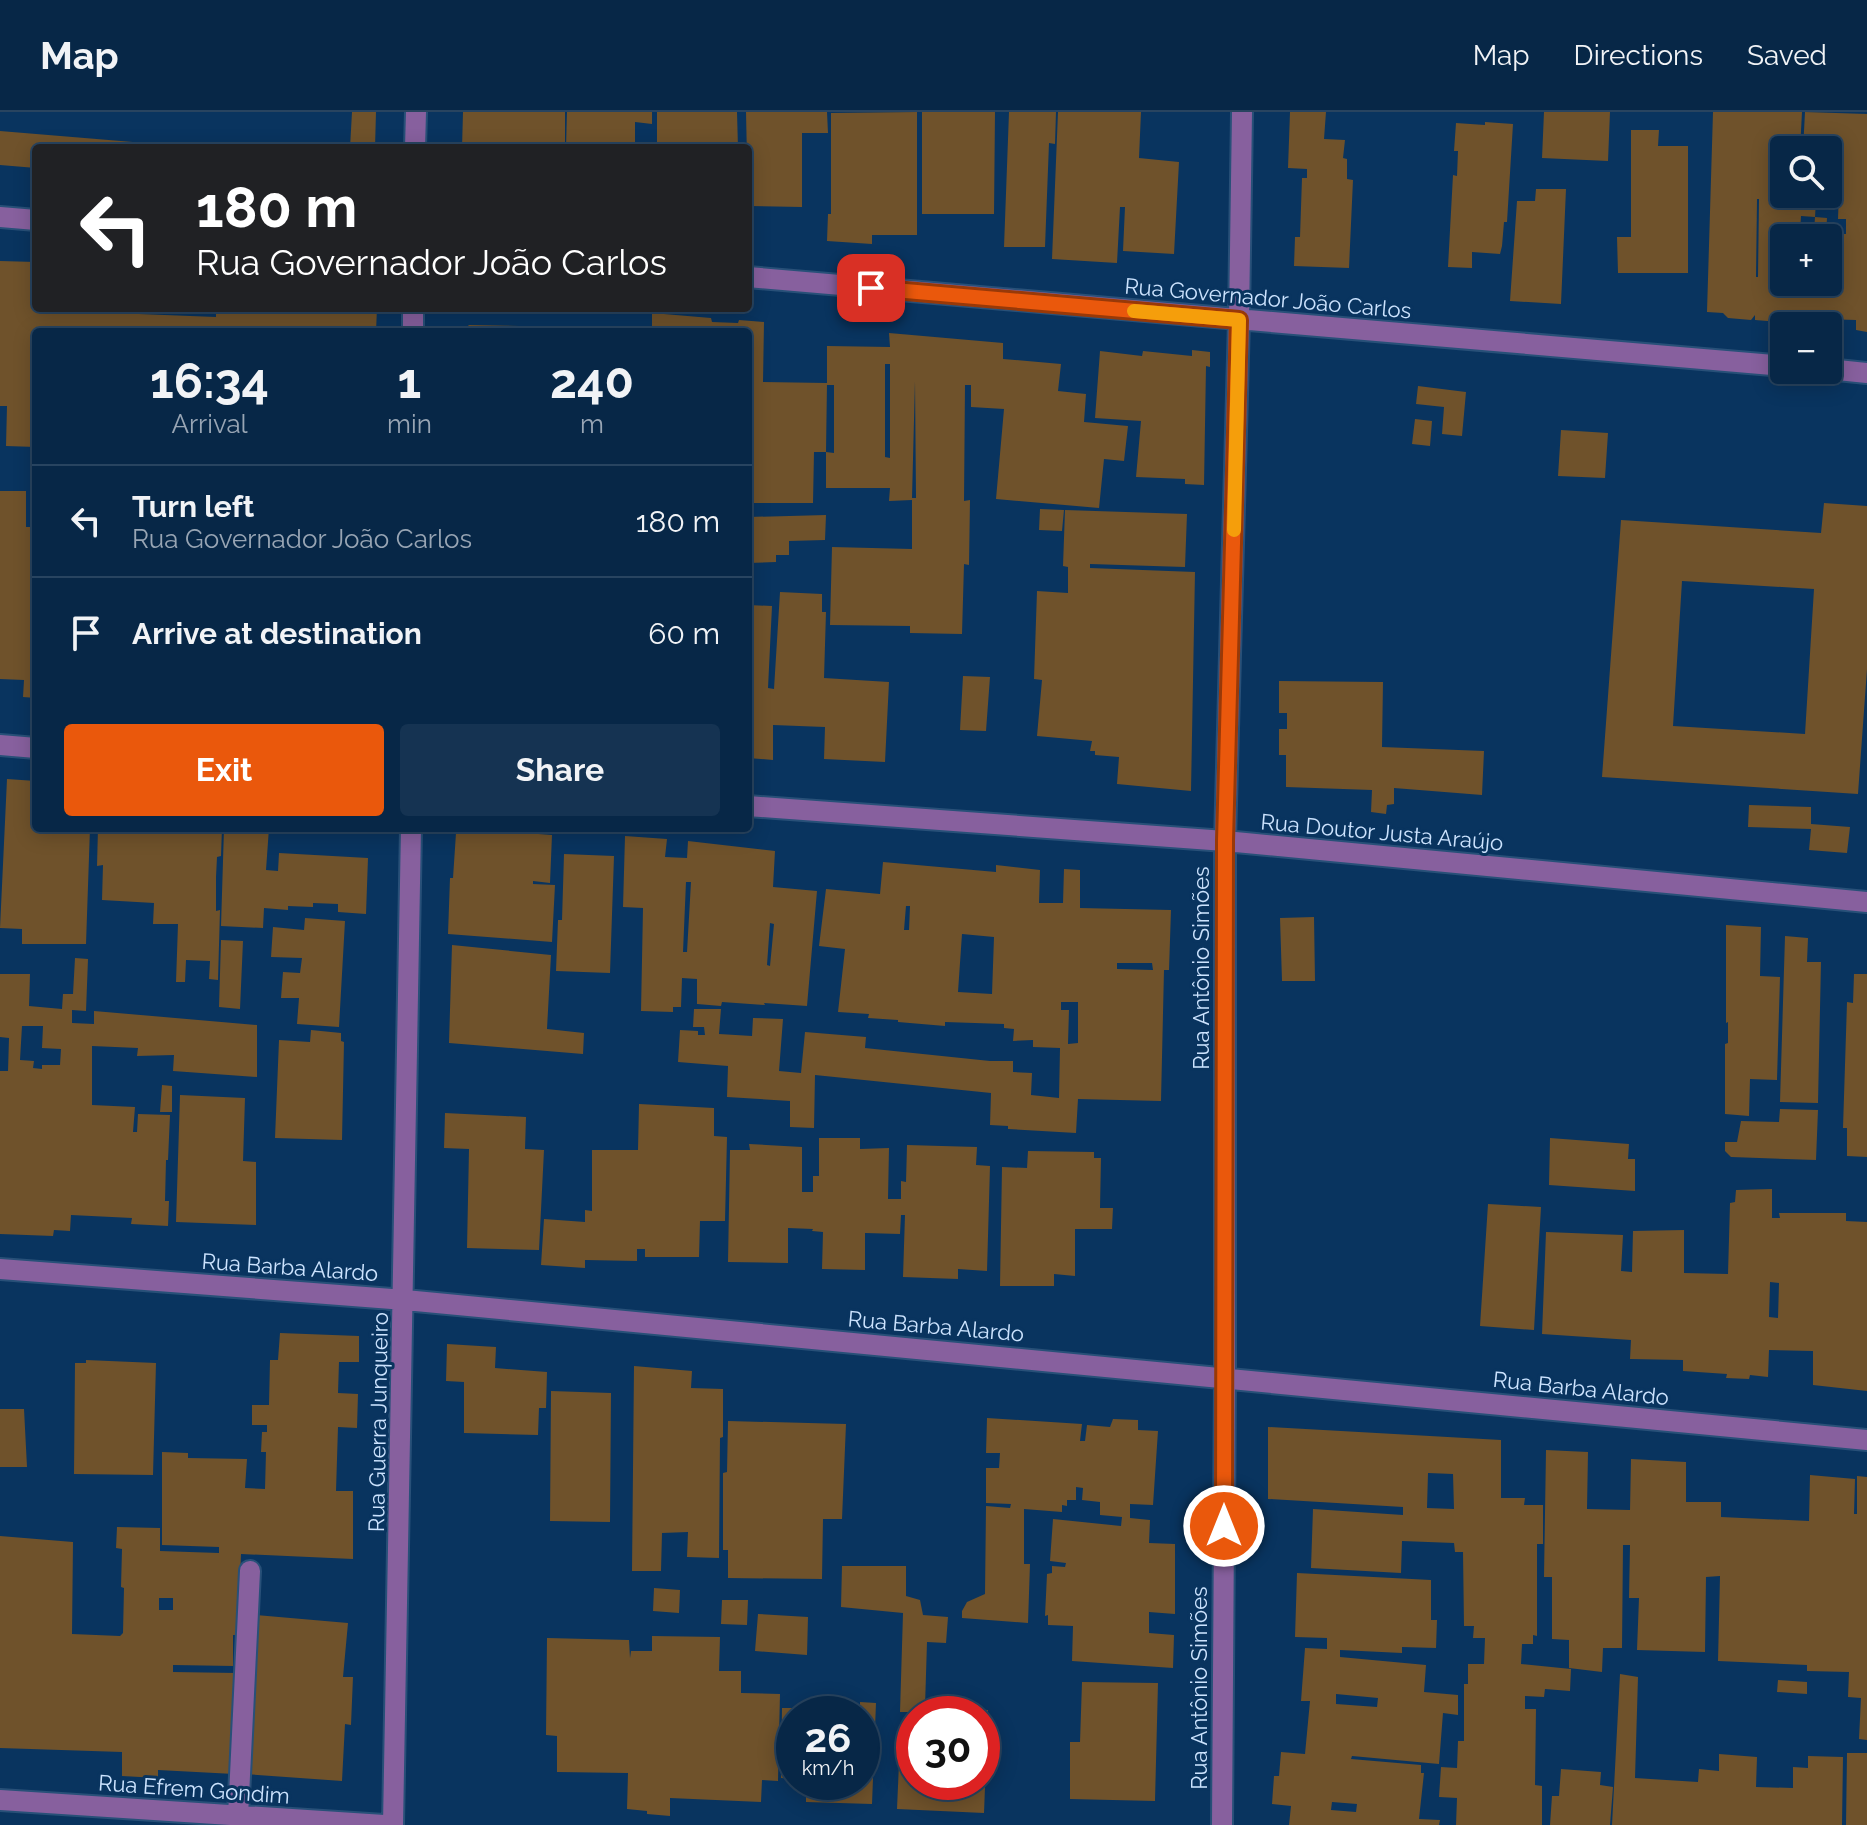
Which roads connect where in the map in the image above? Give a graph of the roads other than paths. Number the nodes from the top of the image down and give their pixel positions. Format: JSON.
{"nodes":[{"id":1,"x":416,"y":112,"type":"edge"},
{"id":2,"x":1242,"y":112,"type":"edge"},
{"id":3,"x":415,"y":144,"type":"edge"},
{"id":4,"x":0,"y":217,"type":"edge"},
{"id":5,"x":32,"y":220,"type":"edge"},
{"id":6,"x":752,"y":277,"type":"edge"},
{"id":7,"x":1239,"y":320,"type":"junction"},
{"id":8,"x":1770,"y":365,"type":"edge"},
{"id":9,"x":1842,"y":370,"type":"edge"},
{"id":10,"x":1867,"y":373,"type":"edge"},
{"id":11,"x":0,"y":745,"type":"edge"},
{"id":12,"x":32,"y":748,"type":"edge"},
{"id":13,"x":752,"y":806,"type":"edge"},
{"id":14,"x":411,"y":832,"type":"edge"},
{"id":15,"x":1225,"y":841,"type":"junction"},
{"id":16,"x":1867,"y":902,"type":"edge"},
{"id":17,"x":0,"y":1269,"type":"edge"},
{"id":18,"x":405,"y":1300,"type":"junction"},
{"id":19,"x":1225,"y":1377,"type":"junction"},
{"id":20,"x":1867,"y":1440,"type":"edge"},
{"id":21,"x":250,"y":1571,"type":"dead end"},
{"id":22,"x":0,"y":1800,"type":"edge"},
{"id":23,"x":238,"y":1816,"type":"junction"},
{"id":24,"x":384,"y":1825,"type":"edge"},
{"id":25,"x":393,"y":1825,"type":"edge"},
{"id":26,"x":1222,"y":1825,"type":"edge"}],
"edges":[{"from":1,"to":3,"type":"street"},
{"from":2,"to":7,"type":"street","name":"Rua Antônio Simões"},
{"from":4,"to":5,"type":"street"},
{"from":6,"to":7,"type":"street","name":"Rua Governador João Carlos"},
{"from":7,"to":8,"type":"street","name":"Rua Governador João Carlos"},
{"from":7,"to":15,"type":"street","name":"Rua Antônio Simões"},
{"from":9,"to":10,"type":"street"},
{"from":11,"to":12,"type":"street"},
{"from":13,"to":15,"type":"street","name":"Rua Doutor Justa Araújo"},
{"from":14,"to":18,"type":"street","name":"Rua Guerra Junqueiro"},
{"from":15,"to":16,"type":"street","name":"Rua Doutor Justa Araújo"},
{"from":15,"to":19,"type":"street","name":"Rua Antônio Simões"},
{"from":17,"to":18,"type":"street","name":"Rua Barba Alardo"},
{"from":18,"to":19,"type":"street","name":"Rua Barba Alardo"},
{"from":18,"to":25,"type":"street","name":"Rua Guerra Junqueiro"},
{"from":19,"to":20,"type":"street","name":"Rua Barba Alardo"},
{"from":19,"to":26,"type":"street","name":"Rua Antônio Simões"},
{"from":21,"to":23,"type":"street"},
{"from":22,"to":23,"type":"street","name":"Rua Efrem Gondim"},
{"from":23,"to":24,"type":"street","name":"Rua Efrem Gondim"}]}
